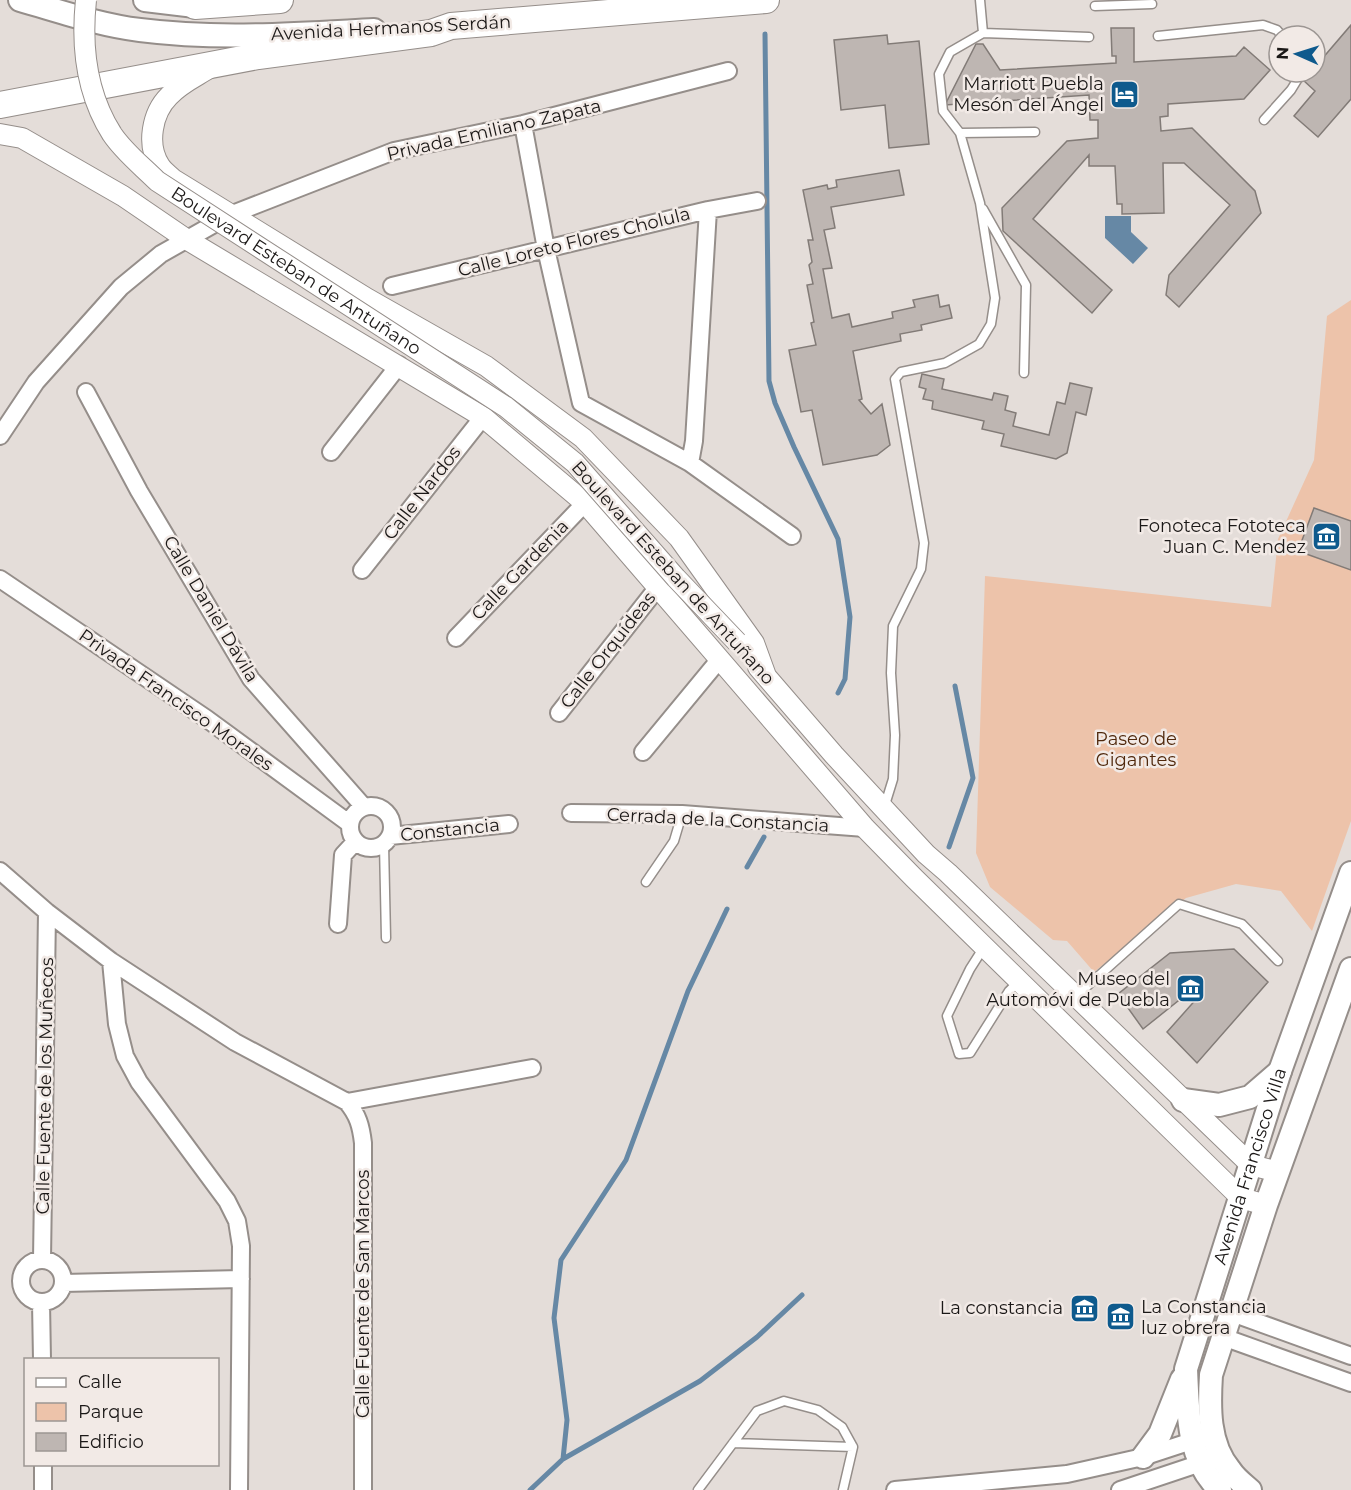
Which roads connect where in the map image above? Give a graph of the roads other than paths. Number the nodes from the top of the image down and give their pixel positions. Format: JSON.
{"nodes":[{"id":1,"x":20,"y":0,"type":"edge"},
{"id":2,"x":86,"y":0,"type":"edge"},
{"id":3,"x":145,"y":0,"type":"edge"},
{"id":4,"x":280,"y":0,"type":"edge"},
{"id":5,"x":766,"y":0,"type":"edge"},
{"id":6,"x":980,"y":0,"type":"edge"},
{"id":7,"x":197,"y":3,"type":"edge"},
{"id":8,"x":1152,"y":4,"type":"dead end"},
{"id":9,"x":1095,"y":6,"type":"dead end"},
{"id":10,"x":452,"y":26,"type":"junction"},
{"id":11,"x":1267,"y":26,"type":"edge"},
{"id":12,"x":983,"y":33,"type":"junction"},
{"id":13,"x":1158,"y":36,"type":"dead end"},
{"id":14,"x":1089,"y":37,"type":"dead end"},
{"id":15,"x":217,"y":63,"type":"junction"},
{"id":16,"x":728,"y":72,"type":"dead end"},
{"id":17,"x":1295,"y":84,"type":"edge"},
{"id":18,"x":0,"y":105,"type":"edge"},
{"id":19,"x":1264,"y":120,"type":"dead end"},
{"id":20,"x":523,"y":124,"type":"junction"},
{"id":21,"x":1035,"y":132,"type":"dead end"},
{"id":22,"x":960,"y":133,"type":"junction"},
{"id":23,"x":0,"y":134,"type":"edge"},
{"id":24,"x":757,"y":201,"type":"dead end"},
{"id":25,"x":980,"y":203,"type":"junction"},
{"id":26,"x":708,"y":210,"type":"junction"},
{"id":27,"x":230,"y":215,"type":"junction"},
{"id":28,"x":186,"y":239,"type":"junction"},
{"id":29,"x":546,"y":249,"type":"junction"},
{"id":30,"x":392,"y":286,"type":"dead end"},
{"id":31,"x":399,"y":365,"type":"junction"},
{"id":32,"x":1024,"y":372,"type":"dead end"},
{"id":33,"x":86,"y":392,"type":"dead end"},
{"id":34,"x":483,"y":417,"type":"junction"},
{"id":35,"x":0,"y":436,"type":"edge"},
{"id":36,"x":331,"y":452,"type":"dead end"},
{"id":37,"x":690,"y":463,"type":"junction"},
{"id":38,"x":585,"y":503,"type":"junction"},
{"id":39,"x":792,"y":536,"type":"dead end"},
{"id":40,"x":362,"y":570,"type":"dead end"},
{"id":41,"x":0,"y":579,"type":"edge"},
{"id":42,"x":658,"y":587,"type":"junction"},
{"id":43,"x":456,"y":638,"type":"dead end"},
{"id":44,"x":719,"y":660,"type":"junction"},
{"id":45,"x":766,"y":676,"type":"junction"},
{"id":46,"x":559,"y":713,"type":"dead end"},
{"id":47,"x":643,"y":752,"type":"dead end"},
{"id":48,"x":364,"y":807,"type":"junction"},
{"id":49,"x":884,"y":808,"type":"junction"},
{"id":50,"x":572,"y":813,"type":"dead end"},
{"id":51,"x":682,"y":814,"type":"junction"},
{"id":52,"x":350,"y":824,"type":"junction"},
{"id":53,"x":509,"y":824,"type":"dead end"},
{"id":54,"x":865,"y":828,"type":"junction"},
{"id":55,"x":387,"y":840,"type":"junction"},
{"id":56,"x":355,"y":842,"type":"junction"},
{"id":57,"x":0,"y":871,"type":"edge"},
{"id":58,"x":1351,"y":873,"type":"edge"},
{"id":59,"x":646,"y":882,"type":"dead end"},
{"id":60,"x":47,"y":912,"type":"junction"},
{"id":61,"x":338,"y":924,"type":"dead end"},
{"id":62,"x":386,"y":938,"type":"dead end"},
{"id":63,"x":984,"y":946,"type":"junction"},
{"id":64,"x":111,"y":961,"type":"junction"},
{"id":65,"x":1278,"y":961,"type":"dead end"},
{"id":66,"x":1351,"y":969,"type":"edge"},
{"id":67,"x":1019,"y":981,"type":"junction"},
{"id":68,"x":1075,"y":997,"type":"junction"},
{"id":69,"x":532,"y":1068,"type":"dead end"},
{"id":70,"x":1280,"y":1071,"type":"junction"},
{"id":71,"x":1183,"y":1100,"type":"junction"},
{"id":72,"x":347,"y":1102,"type":"junction"},
{"id":73,"x":1251,"y":1165,"type":"junction"},
{"id":74,"x":1278,"y":1172,"type":"junction"},
{"id":75,"x":1241,"y":1198,"type":"junction"},
{"id":76,"x":1266,"y":1205,"type":"junction"},
{"id":77,"x":42,"y":1260,"type":"junction"},
{"id":78,"x":241,"y":1279,"type":"junction"},
{"id":79,"x":63,"y":1283,"type":"junction"},
{"id":80,"x":41,"y":1302,"type":"junction"},
{"id":81,"x":1232,"y":1313,"type":"junction"},
{"id":82,"x":1223,"y":1337,"type":"junction"},
{"id":83,"x":1351,"y":1356,"type":"edge"},
{"id":84,"x":42,"y":1358,"type":"edge"},
{"id":85,"x":1186,"y":1369,"type":"junction"},
{"id":86,"x":1351,"y":1383,"type":"edge"},
{"id":87,"x":1203,"y":1438,"type":"junction"},
{"id":88,"x":733,"y":1443,"type":"junction"},
{"id":89,"x":853,"y":1447,"type":"junction"},
{"id":90,"x":1143,"y":1457,"type":"junction"},
{"id":91,"x":1210,"y":1460,"type":"junction"},
{"id":92,"x":43,"y":1466,"type":"edge"},
{"id":93,"x":44,"y":1490,"type":"edge"},
{"id":94,"x":239,"y":1490,"type":"edge"},
{"id":95,"x":363,"y":1490,"type":"edge"},
{"id":96,"x":698,"y":1490,"type":"edge"},
{"id":97,"x":843,"y":1490,"type":"edge"},
{"id":98,"x":895,"y":1490,"type":"edge"},
{"id":99,"x":1120,"y":1490,"type":"edge"},
{"id":100,"x":1220,"y":1490,"type":"edge"},
{"id":101,"x":1250,"y":1490,"type":"edge"}],
"edges":[{"from":1,"to":10,"type":"main road","name":"Avenida Hermanos Serdán"},
{"from":2,"to":45,"type":"street","name":"Boulevard Esteban de Antuñano","bridge":true},
{"from":3,"to":7,"type":"main road","name":"Avenida Hermanos Serdán"},
{"from":4,"to":7,"type":"main road","name":"Avenida Hermanos Serdán"},
{"from":5,"to":10,"type":"main road","name":"Avenida Hermanos Serdán"},
{"from":6,"to":12,"type":"lane"},
{"from":8,"to":9,"type":"lane"},
{"from":10,"to":15,"type":"main road"},
{"from":11,"to":13,"type":"lane"},
{"from":12,"to":14,"type":"lane"},
{"from":12,"to":22,"type":"lane"},
{"from":15,"to":18,"type":"main road"},
{"from":15,"to":27,"type":"street"},
{"from":16,"to":20,"type":"street","name":"Privada Emiliano Zapata"},
{"from":17,"to":19,"type":"lane"},
{"from":20,"to":27,"type":"street","name":"Privada Emiliano Zapata"},
{"from":20,"to":29,"type":"street"},
{"from":21,"to":22,"type":"lane"},
{"from":22,"to":25,"type":"lane"},
{"from":23,"to":28,"type":"street","name":"Boulevard Esteban de Antuñano"},
{"from":24,"to":26,"type":"street","name":"Calle Loreto Flores Cholula"},
{"from":25,"to":32,"type":"lane"},
{"from":25,"to":49,"type":"lane"},
{"from":26,"to":29,"type":"street","name":"Calle Loreto Flores Cholula"},
{"from":26,"to":37,"type":"street"},
{"from":27,"to":28,"type":"street","name":"Privada Emiliano Zapata"},
{"from":27,"to":45,"type":"street"},
{"from":28,"to":31,"type":"street","name":"Boulevard Esteban de Antuñano"},
{"from":28,"to":35,"type":"street","name":"Privada Emiliano Zapata"},
{"from":29,"to":30,"type":"street","name":"Calle Loreto Flores Cholula"},
{"from":29,"to":37,"type":"street"},
{"from":31,"to":34,"type":"street","name":"Boulevard Esteban de Antuñano"},
{"from":31,"to":36,"type":"street"},
{"from":33,"to":48,"type":"street","name":"Calle Daniel Dávila"},
{"from":34,"to":38,"type":"street","name":"Boulevard Esteban de Antuñano"},
{"from":34,"to":40,"type":"street","name":"Calle Nardos"},
{"from":37,"to":39,"type":"street"},
{"from":38,"to":42,"type":"street","name":"Boulevard Esteban de Antuñano"},
{"from":38,"to":43,"type":"street","name":"Calle Gardenia"},
{"from":41,"to":52,"type":"street","name":"Privada Francisco Morales"},
{"from":42,"to":44,"type":"street","name":"Boulevard Esteban de Antuñano"},
{"from":42,"to":46,"type":"street","name":"Calle Orquídeas"},
{"from":44,"to":47,"type":"street"},
{"from":44,"to":54,"type":"street","name":"Boulevard Esteban de Antuñano"},
{"from":45,"to":49,"type":"street","name":"Boulevard Esteban de Antuñano"},
{"from":48,"to":52,"type":"street"},
{"from":48,"to":55,"type":"street"},
{"from":49,"to":68,"type":"street","name":"Boulevard Esteban de Antuñano"},
{"from":50,"to":51,"type":"street","name":"Cerrada de la Constancia"},
{"from":51,"to":54,"type":"street","name":"Cerrada de la Constancia"},
{"from":51,"to":59,"type":"lane"},
{"from":52,"to":56,"type":"street"},
{"from":53,"to":55,"type":"street","name":"Constancia"},
{"from":54,"to":63,"type":"street","name":"Boulevard Esteban de Antuñano"},
{"from":55,"to":56,"type":"street"},
{"from":55,"to":62,"type":"lane"},
{"from":56,"to":61,"type":"street"},
{"from":57,"to":60,"type":"street"},
{"from":58,"to":70,"type":"main road","name":"Avenida Francisco Villa"},
{"from":60,"to":64,"type":"street"},
{"from":60,"to":77,"type":"street","name":"Calle Fuente de los Muñecos"},
{"from":63,"to":67,"type":"street","name":"Boulevard Esteban de Antuñano"},
{"from":63,"to":67,"type":"lane"},
{"from":64,"to":72,"type":"street"},
{"from":64,"to":78,"type":"street"},
{"from":65,"to":68,"type":"lane"},
{"from":66,"to":74,"type":"main road","name":"Avenida Francisco Villa"},
{"from":67,"to":75,"type":"street","name":"Boulevard Esteban de Antuñano"},
{"from":68,"to":71,"type":"street","name":"Boulevard Esteban de Antuñano"},
{"from":69,"to":72,"type":"street"},
{"from":70,"to":71,"type":"main road"},
{"from":70,"to":73,"type":"main road","name":"Avenida Francisco Villa"},
{"from":71,"to":73,"type":"street","name":"Boulevard Esteban de Antuñano"},
{"from":72,"to":95,"type":"street","name":"Calle Fuente de San Marcos"},
{"from":73,"to":74,"type":"street","name":"Boulevard Esteban de Antuñano"},
{"from":73,"to":75,"type":"main road","name":"Avenida Francisco Villa"},
{"from":74,"to":76,"type":"main road","name":"Avenida Francisco Villa"},
{"from":75,"to":76,"type":"street","name":"Boulevard Esteban de Antuñano"},
{"from":75,"to":85,"type":"main road","name":"Avenida Francisco Villa"},
{"from":76,"to":81,"type":"main road","name":"Avenida Francisco Villa"},
{"from":77,"to":79,"type":"street"},
{"from":77,"to":80,"type":"street"},
{"from":78,"to":79,"type":"street"},
{"from":78,"to":94,"type":"street"},
{"from":79,"to":80,"type":"street"},
{"from":80,"to":84,"type":"street"},
{"from":81,"to":82,"type":"main road","name":"Avenida Francisco Villa"},
{"from":81,"to":83,"type":"street"},
{"from":82,"to":86,"type":"street"},
{"from":82,"to":87,"type":"main road","name":"Avenida Francisco Villa"},
{"from":85,"to":87,"type":"main road","name":"Avenida Francisco Villa"},
{"from":85,"to":90,"type":"main road"},
{"from":87,"to":90,"type":"street"},
{"from":87,"to":91,"type":"main road","name":"Avenida Francisco Villa"},
{"from":88,"to":89,"type":"lane"},
{"from":88,"to":89,"type":"lane"},
{"from":88,"to":96,"type":"lane"},
{"from":89,"to":97,"type":"lane"},
{"from":90,"to":98,"type":"street"},
{"from":91,"to":99,"type":"street"},
{"from":91,"to":100,"type":"main road"},
{"from":91,"to":101,"type":"main road"},
{"from":92,"to":93,"type":"street"}]}
